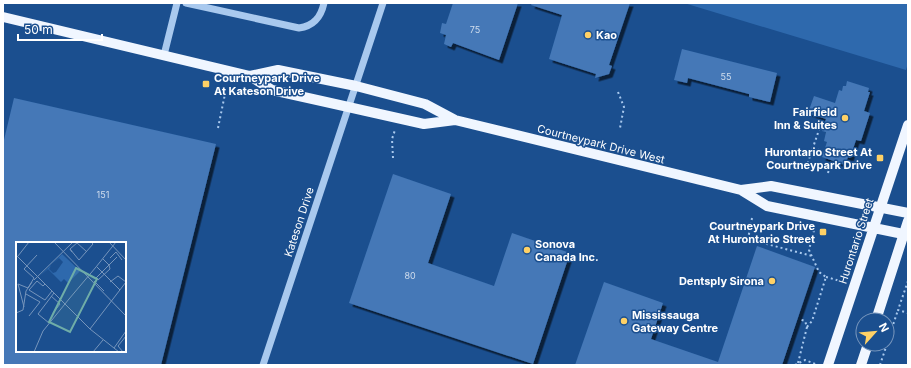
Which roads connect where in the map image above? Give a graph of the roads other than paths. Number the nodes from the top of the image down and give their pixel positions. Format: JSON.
{"nodes":[{"id":1,"x":177,"y":3,"type":"edge"},
{"id":2,"x":186,"y":3,"type":"edge"},
{"id":3,"x":324,"y":3,"type":"edge"},
{"id":4,"x":383,"y":3,"type":"edge"},
{"id":5,"x":3,"y":17,"type":"edge"},
{"id":6,"x":164,"y":55,"type":"junction"},
{"id":7,"x":250,"y":76,"type":"junction"},
{"id":8,"x":356,"y":86,"type":"junction"},
{"id":9,"x":349,"y":107,"type":"junction"},
{"id":10,"x":455,"y":120,"type":"junction"},
{"id":11,"x":908,"y":125,"type":"edge"},
{"id":12,"x":741,"y":190,"type":"junction"},
{"id":13,"x":880,"y":207,"type":"junction"},
{"id":14,"x":908,"y":213,"type":"edge"},
{"id":15,"x":908,"y":221,"type":"edge"},
{"id":16,"x":873,"y":228,"type":"junction"},
{"id":17,"x":906,"y":235,"type":"edge"},
{"id":18,"x":879,"y":312,"type":"edge"},
{"id":19,"x":865,"y":352,"type":"edge"},
{"id":20,"x":263,"y":365,"type":"edge"},
{"id":21,"x":828,"y":365,"type":"edge"},
{"id":22,"x":861,"y":365,"type":"edge"}],
"edges":[{"from":1,"to":6,"type":"street"},
{"from":2,"to":3,"type":"street"},
{"from":4,"to":8,"type":"street","name":"Kateson Drive"},
{"from":5,"to":6,"type":"main road","name":"Courtneypark Drive West"},
{"from":6,"to":7,"type":"main road","name":"Courtneypark Drive West"},
{"from":7,"to":8,"type":"main road","name":"Courtneypark Drive West"},
{"from":7,"to":9,"type":"main road","name":"Courtneypark Drive West"},
{"from":8,"to":9,"type":"street","name":"Kateson Drive"},
{"from":8,"to":10,"type":"main road","name":"Courtneypark Drive West"},
{"from":9,"to":10,"type":"main road","name":"Courtneypark Drive West"},
{"from":9,"to":20,"type":"street","name":"Kateson Drive"},
{"from":10,"to":12,"type":"main road","name":"Courtneypark Drive West"},
{"from":11,"to":13,"type":"main road","name":"Hurontario Street"},
{"from":12,"to":13,"type":"main road","name":"Courtneypark Drive West"},
{"from":12,"to":16,"type":"main road","name":"Courtneypark Drive West"},
{"from":13,"to":14,"type":"main road","name":"Courtneypark Drive West"},
{"from":13,"to":16,"type":"main road","name":"Hurontario Street"},
{"from":15,"to":17,"type":"main road"},
{"from":16,"to":17,"type":"main road","name":"Courtneypark Drive West"},
{"from":16,"to":21,"type":"main road","name":"Hurontario Street"},
{"from":17,"to":18,"type":"main road"},
{"from":19,"to":22,"type":"main road"}]}
